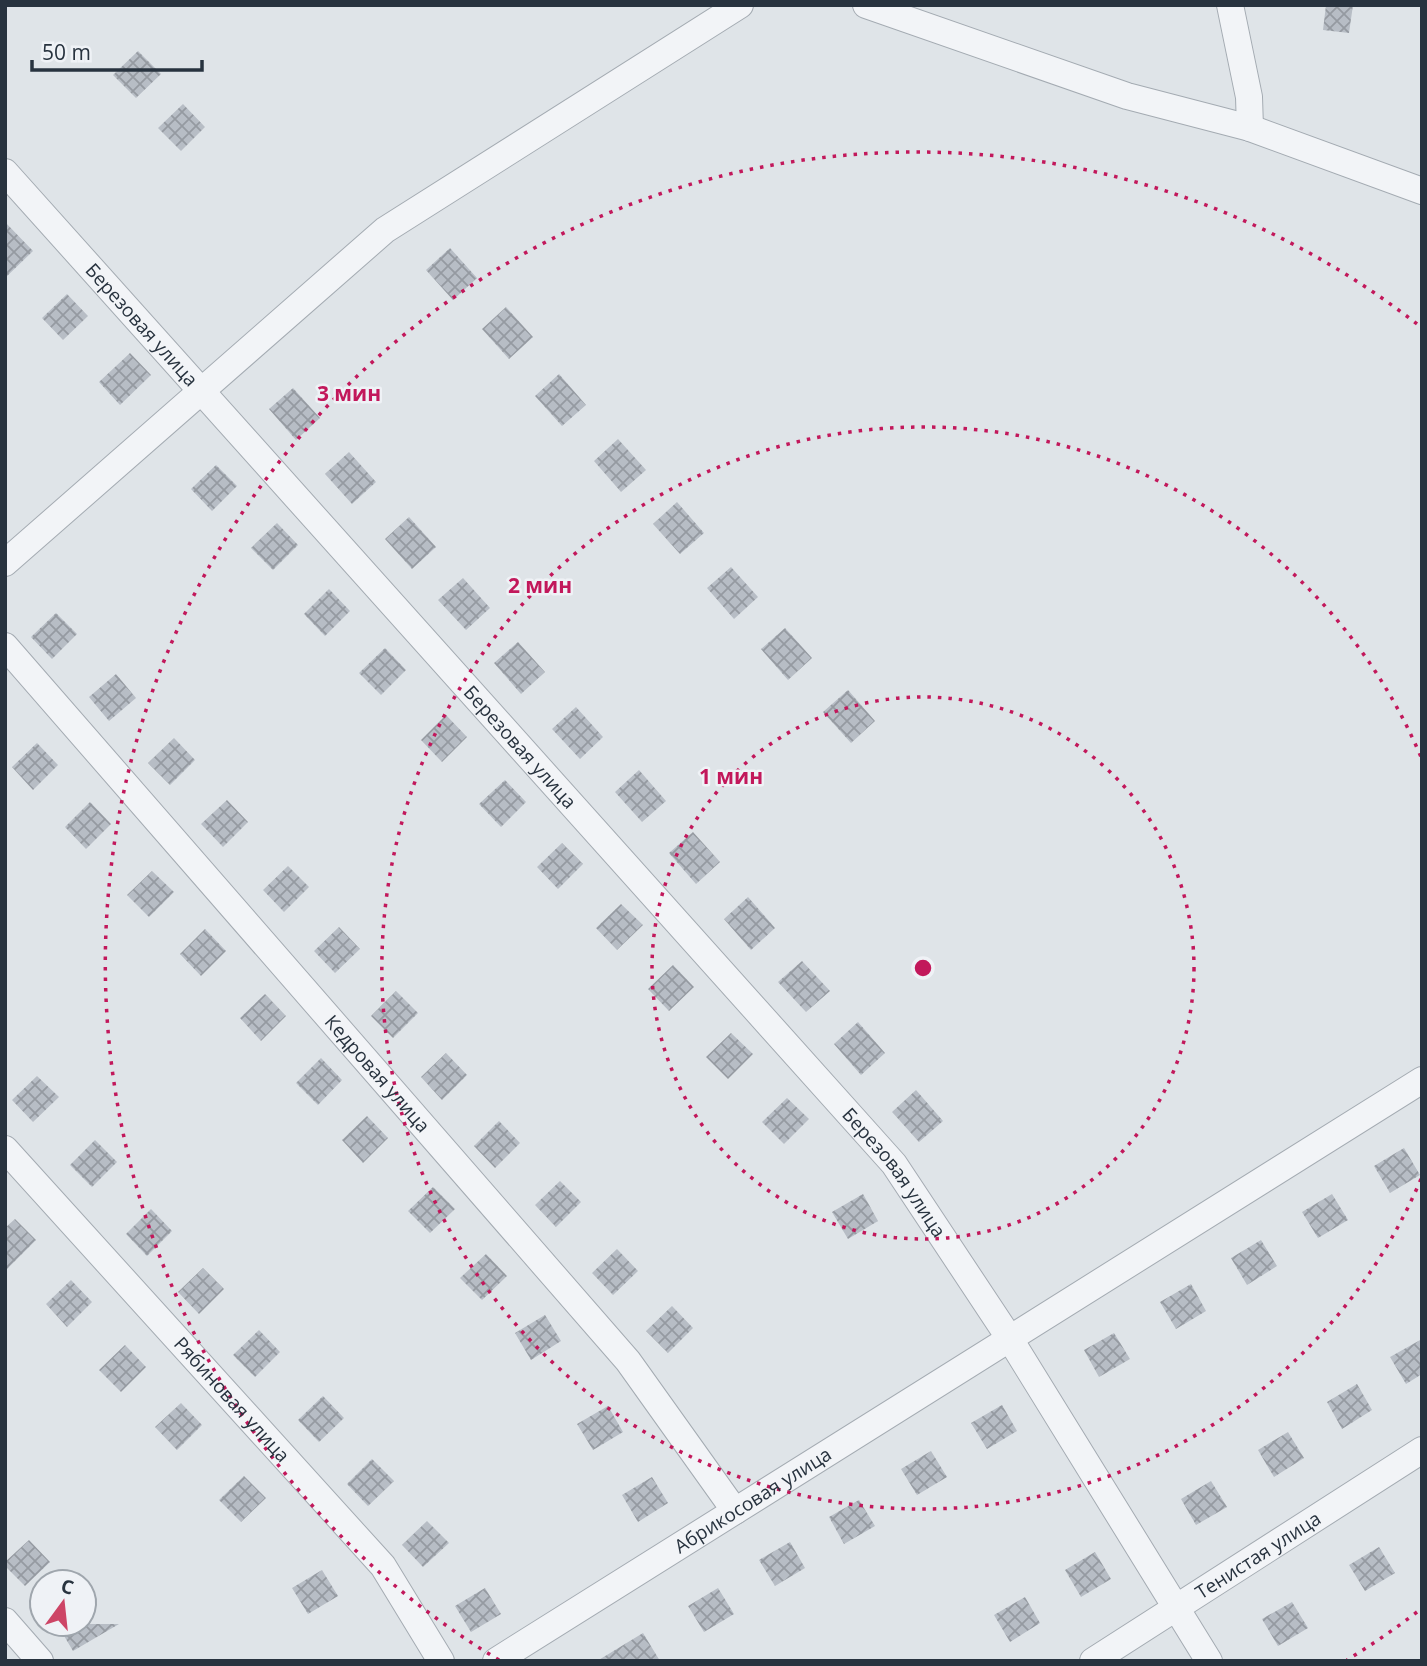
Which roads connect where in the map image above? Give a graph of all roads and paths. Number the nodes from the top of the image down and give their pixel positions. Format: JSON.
{"nodes":[{"id":1,"x":740,"y":5,"type":"edge"},
{"id":2,"x":866,"y":5,"type":"edge"},
{"id":3,"x":1230,"y":5,"type":"edge"},
{"id":4,"x":1250,"y":128,"type":"junction"},
{"id":5,"x":5,"y":172,"type":"edge"},
{"id":6,"x":1422,"y":191,"type":"edge"},
{"id":7,"x":201,"y":390,"type":"junction"},
{"id":8,"x":5,"y":563,"type":"edge"},
{"id":9,"x":5,"y":646,"type":"edge"},
{"id":10,"x":1422,"y":1080,"type":"edge"},
{"id":11,"x":5,"y":1149,"type":"edge"},
{"id":12,"x":1010,"y":1339,"type":"junction"},
{"id":13,"x":1422,"y":1450,"type":"edge"},
{"id":14,"x":735,"y":1511,"type":"junction"},
{"id":15,"x":1176,"y":1605,"type":"junction"},
{"id":16,"x":5,"y":1621,"type":"edge"},
{"id":17,"x":40,"y":1661,"type":"edge"},
{"id":18,"x":441,"y":1661,"type":"edge"},
{"id":19,"x":496,"y":1661,"type":"edge"},
{"id":20,"x":1093,"y":1661,"type":"edge"},
{"id":21,"x":1209,"y":1661,"type":"edge"}],
"edges":[{"from":1,"to":7,"type":"street"},
{"from":2,"to":4,"type":"street"},
{"from":3,"to":4,"type":"street"},
{"from":4,"to":6,"type":"street"},
{"from":5,"to":7,"type":"street","name":"Березовая улица"},
{"from":7,"to":8,"type":"street"},
{"from":7,"to":12,"type":"street","name":"Березовая улица"},
{"from":9,"to":14,"type":"street","name":"Кедровая улица"},
{"from":10,"to":12,"type":"street","name":"Абрикосовая улица"},
{"from":11,"to":18,"type":"street","name":"Рябиновая улица"},
{"from":12,"to":14,"type":"street","name":"Абрикосовая улица"},
{"from":12,"to":15,"type":"street","name":"Березовая улица"},
{"from":13,"to":15,"type":"street","name":"Тенистая улица"},
{"from":14,"to":19,"type":"street","name":"Абрикосовая улица"},
{"from":15,"to":20,"type":"street","name":"Тенистая улица"},
{"from":15,"to":21,"type":"street","name":"Березовая улица"},
{"from":16,"to":17,"type":"street"}]}
